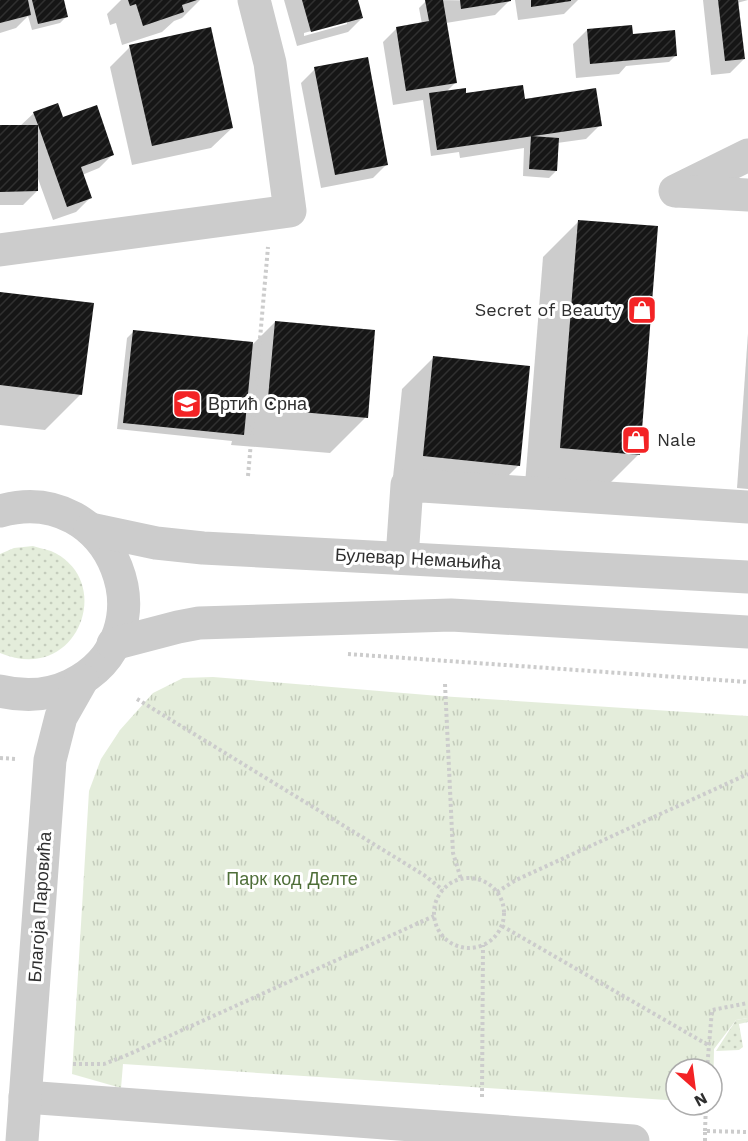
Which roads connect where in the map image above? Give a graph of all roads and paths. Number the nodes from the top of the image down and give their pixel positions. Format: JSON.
{"nodes":[{"id":1,"x":254,"y":0,"type":"edge"},
{"id":2,"x":748,"y":155,"type":"edge"},
{"id":3,"x":748,"y":195,"type":"edge"},
{"id":4,"x":280,"y":213,"type":"junction"},
{"id":5,"x":0,"y":250,"type":"edge"},
{"id":6,"x":248,"y":477,"type":"dead end"},
{"id":7,"x":748,"y":507,"type":"edge"},
{"id":8,"x":0,"y":511,"type":"edge"},
{"id":9,"x":90,"y":529,"type":"junction"},
{"id":10,"x":402,"y":558,"type":"junction"},
{"id":11,"x":748,"y":577,"type":"edge"},
{"id":12,"x":748,"y":632,"type":"edge"},
{"id":13,"x":113,"y":644,"type":"junction"},
{"id":14,"x":344,"y":654,"type":"dead end"},
{"id":15,"x":81,"y":680,"type":"junction"},
{"id":16,"x":748,"y":682,"type":"edge"},
{"id":17,"x":445,"y":684,"type":"dead end"},
{"id":18,"x":0,"y":691,"type":"edge"},
{"id":19,"x":137,"y":699,"type":"dead end"},
{"id":20,"x":748,"y":774,"type":"edge"},
{"id":21,"x":461,"y":879,"type":"junction"},
{"id":22,"x":443,"y":890,"type":"junction"},
{"id":23,"x":497,"y":892,"type":"junction"},
{"id":24,"x":434,"y":916,"type":"junction"},
{"id":25,"x":502,"y":926,"type":"junction"},
{"id":26,"x":483,"y":945,"type":"junction"},
{"id":27,"x":748,"y":1003,"type":"edge"},
{"id":28,"x":708,"y":1044,"type":"junction"},
{"id":29,"x":707,"y":1057,"type":"edge"},
{"id":30,"x":65,"y":1064,"type":"dead end"},
{"id":31,"x":25,"y":1097,"type":"junction"},
{"id":32,"x":706,"y":1117,"type":"edge"},
{"id":33,"x":482,"y":1131,"type":"junction"},
{"id":34,"x":705,"y":1131,"type":"junction"},
{"id":35,"x":748,"y":1132,"type":"edge"},
{"id":36,"x":22,"y":1141,"type":"edge"},
{"id":37,"x":633,"y":1141,"type":"edge"},
{"id":38,"x":705,"y":1141,"type":"edge"}],
"edges":[{"from":1,"to":4,"type":"street"},
{"from":2,"to":3,"type":"street"},
{"from":4,"to":5,"type":"street"},
{"from":4,"to":6,"type":"path"},
{"from":7,"to":10,"type":"street"},
{"from":8,"to":9,"type":"street"},
{"from":9,"to":10,"type":"street","name":"Булевар Немањића"},
{"from":9,"to":13,"type":"street"},
{"from":10,"to":11,"type":"street","name":"Булевар Немањића"},
{"from":12,"to":13,"type":"street"},
{"from":13,"to":15,"type":"street"},
{"from":14,"to":16,"type":"path"},
{"from":15,"to":18,"type":"street"},
{"from":15,"to":31,"type":"street","name":"Благоја Паровића"},
{"from":17,"to":21,"type":"path"},
{"from":19,"to":22,"type":"path"},
{"from":20,"to":23,"type":"path"},
{"from":21,"to":22,"type":"path"},
{"from":21,"to":23,"type":"path"},
{"from":22,"to":24,"type":"path"},
{"from":23,"to":25,"type":"path"},
{"from":24,"to":26,"type":"path"},
{"from":24,"to":30,"type":"path"},
{"from":25,"to":26,"type":"path"},
{"from":25,"to":28,"type":"path"},
{"from":26,"to":33,"type":"path"},
{"from":27,"to":28,"type":"path"},
{"from":28,"to":29,"type":"path"},
{"from":31,"to":33,"type":"street"},
{"from":31,"to":36,"type":"street","name":"Благоја Паровића"},
{"from":32,"to":34,"type":"path"},
{"from":33,"to":37,"type":"street"},
{"from":34,"to":35,"type":"path"},
{"from":34,"to":38,"type":"path"}]}
